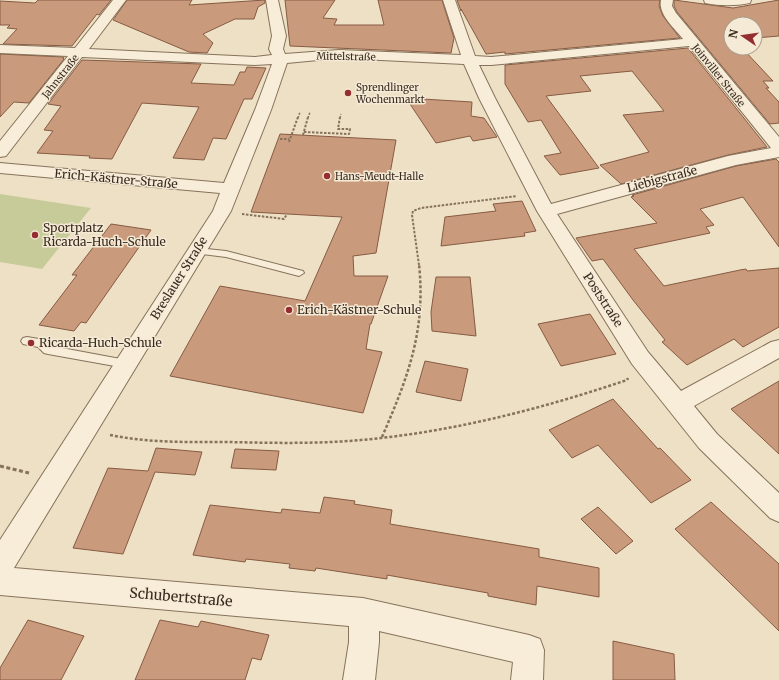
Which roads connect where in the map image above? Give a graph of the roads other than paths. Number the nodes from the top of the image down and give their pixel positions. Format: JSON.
{"nodes":[{"id":1,"x":120,"y":0,"type":"edge"},
{"id":2,"x":272,"y":0,"type":"edge"},
{"id":3,"x":449,"y":0,"type":"edge"},
{"id":4,"x":667,"y":0,"type":"edge"},
{"id":5,"x":710,"y":0,"type":"edge"},
{"id":6,"x":745,"y":0,"type":"edge"},
{"id":7,"x":692,"y":42,"type":"junction"},
{"id":8,"x":0,"y":49,"type":"edge"},
{"id":9,"x":77,"y":53,"type":"junction"},
{"id":10,"x":281,"y":60,"type":"junction"},
{"id":11,"x":470,"y":61,"type":"junction"},
{"id":12,"x":779,"y":148,"type":"edge"},
{"id":13,"x":0,"y":152,"type":"edge"},
{"id":14,"x":779,"y":152,"type":"edge"},
{"id":15,"x":0,"y":168,"type":"edge"},
{"id":16,"x":231,"y":189,"type":"junction"},
{"id":17,"x":546,"y":211,"type":"junction"},
{"id":18,"x":197,"y":251,"type":"junction"},
{"id":19,"x":299,"y":274,"type":"dead end"},
{"id":20,"x":27,"y":341,"type":"dead end"},
{"id":21,"x":779,"y":348,"type":"edge"},
{"id":22,"x":126,"y":364,"type":"junction"},
{"id":23,"x":677,"y":404,"type":"junction"},
{"id":24,"x":779,"y":510,"type":"edge"},
{"id":25,"x":0,"y":565,"type":"edge"},
{"id":26,"x":0,"y":581,"type":"edge"},
{"id":27,"x":363,"y":613,"type":"junction"},
{"id":28,"x":362,"y":679,"type":"edge"},
{"id":29,"x":527,"y":680,"type":"edge"}],
"edges":[{"from":1,"to":9,"type":"street","name":"Jahnstraße"},
{"from":2,"to":10,"type":"street"},
{"from":3,"to":11,"type":"street","name":"Poststraße"},
{"from":4,"to":7,"type":"street","name":"Joinviller Straße"},
{"from":5,"to":6,"type":"street"},
{"from":7,"to":11,"type":"street","name":"Mittelstraße"},
{"from":7,"to":12,"type":"street","name":"Joinviller Straße"},
{"from":8,"to":9,"type":"street","name":"Mittelstraße"},
{"from":9,"to":10,"type":"street","name":"Mittelstraße"},
{"from":9,"to":13,"type":"street","name":"Jahnstraße"},
{"from":10,"to":11,"type":"street","name":"Mittelstraße"},
{"from":10,"to":16,"type":"street","name":"Breslauer Straße"},
{"from":11,"to":17,"type":"street","name":"Poststraße"},
{"from":14,"to":17,"type":"street","name":"Liebigstraße"},
{"from":15,"to":16,"type":"street","name":"Erich-Kästner-Straße"},
{"from":16,"to":18,"type":"street","name":"Breslauer Straße"},
{"from":17,"to":23,"type":"street","name":"Poststraße"},
{"from":18,"to":19,"type":"lane"},
{"from":18,"to":22,"type":"street","name":"Breslauer Straße"},
{"from":20,"to":22,"type":"lane"},
{"from":21,"to":23,"type":"street"},
{"from":22,"to":25,"type":"street","name":"Breslauer Straße"},
{"from":23,"to":24,"type":"street","name":"Poststraße"},
{"from":26,"to":27,"type":"street","name":"Schubertstraße"},
{"from":27,"to":28,"type":"street"},
{"from":27,"to":29,"type":"street","name":"Schubertstraße"}]}
